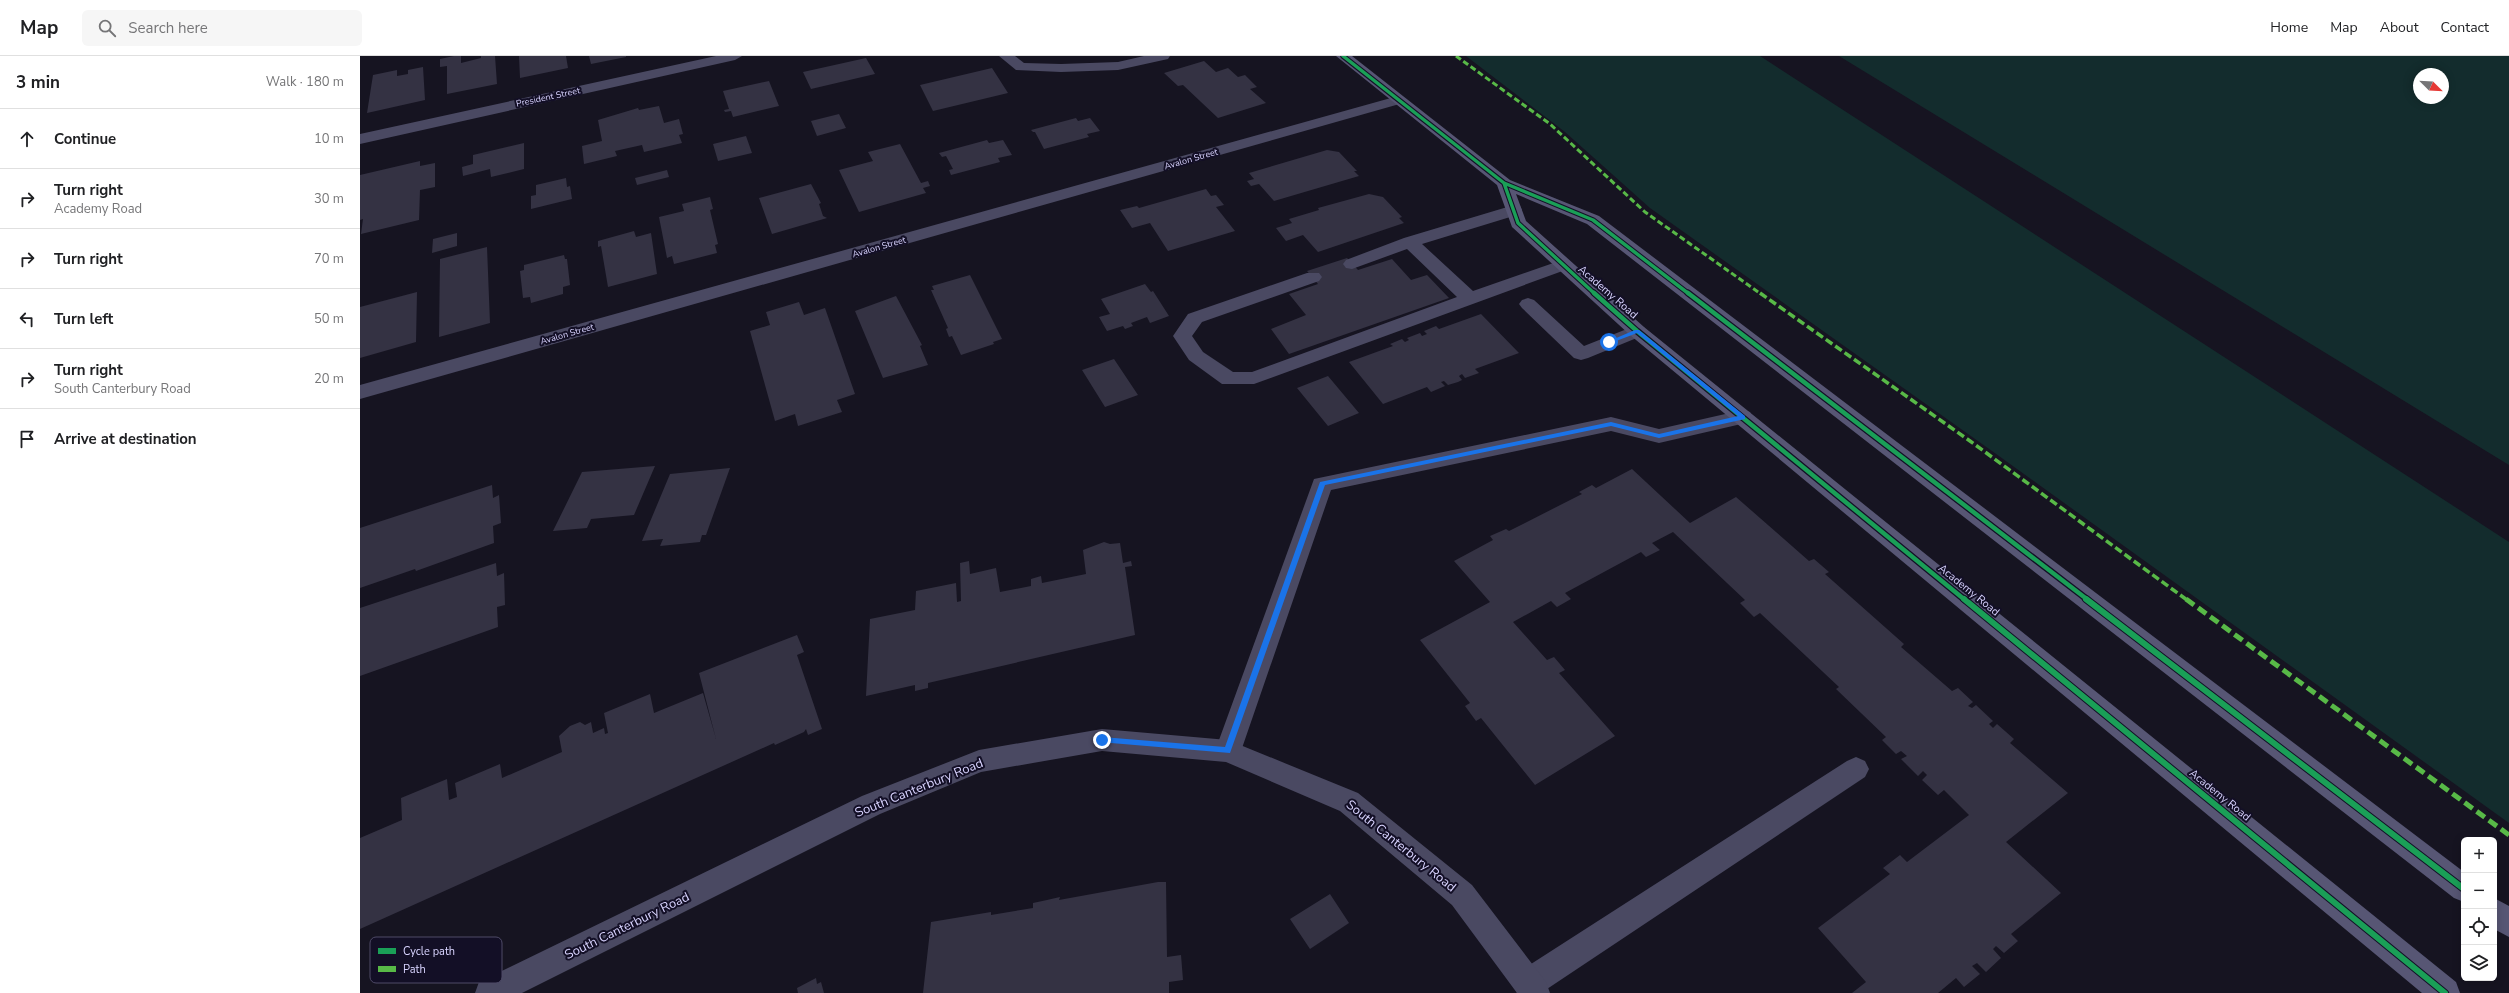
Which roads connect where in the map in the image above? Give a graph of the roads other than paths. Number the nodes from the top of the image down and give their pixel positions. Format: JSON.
{"nodes":[{"id":1,"x":735,"y":56,"type":"edge"},
{"id":2,"x":1006,"y":56,"type":"edge"},
{"id":3,"x":1163,"y":56,"type":"edge"},
{"id":4,"x":1343,"y":56,"type":"edge"},
{"id":5,"x":1398,"y":100,"type":"junction"},
{"id":6,"x":360,"y":139,"type":"edge"},
{"id":7,"x":1504,"y":183,"type":"junction"},
{"id":8,"x":1514,"y":210,"type":"junction"},
{"id":9,"x":1410,"y":242,"type":"junction"},
{"id":10,"x":1352,"y":264,"type":"dead end"},
{"id":11,"x":1562,"y":266,"type":"junction"},
{"id":12,"x":1313,"y":277,"type":"dead end"},
{"id":13,"x":1470,"y":300,"type":"junction"},
{"id":14,"x":1528,"y":304,"type":"dead end"},
{"id":15,"x":1637,"y":331,"type":"junction"},
{"id":16,"x":360,"y":392,"type":"edge"},
{"id":17,"x":1743,"y":417,"type":"junction"},
{"id":18,"x":1228,"y":750,"type":"junction"},
{"id":19,"x":1856,"y":769,"type":"dead end"},
{"id":20,"x":2461,"y":887,"type":"edge"},
{"id":21,"x":2497,"y":914,"type":"edge"},
{"id":22,"x":2509,"y":923,"type":"edge"},
{"id":23,"x":1531,"y":988,"type":"edge"},
{"id":24,"x":490,"y":993,"type":"edge"},
{"id":25,"x":2445,"y":993,"type":"edge"}],
"edges":[{"from":1,"to":6,"type":"street","name":"President Street"},
{"from":2,"to":3,"type":"street"},
{"from":4,"to":5,"type":"main road"},
{"from":5,"to":7,"type":"main road"},
{"from":5,"to":16,"type":"street","name":"Avalon Street"},
{"from":7,"to":8,"type":"main road","name":"Academy Road"},
{"from":7,"to":20,"type":"main road"},
{"from":8,"to":9,"type":"street"},
{"from":8,"to":11,"type":"main road","name":"Academy Road"},
{"from":9,"to":10,"type":"street"},
{"from":9,"to":13,"type":"street"},
{"from":11,"to":13,"type":"street"},
{"from":11,"to":15,"type":"main road","name":"Academy Road"},
{"from":12,"to":13,"type":"street"},
{"from":14,"to":15,"type":"street"},
{"from":15,"to":17,"type":"main road","name":"Academy Road"},
{"from":17,"to":18,"type":"street"},
{"from":17,"to":25,"type":"main road","name":"Academy Road"},
{"from":18,"to":23,"type":"street","name":"South Canterbury Road"},
{"from":18,"to":24,"type":"street","name":"South Canterbury Road"},
{"from":19,"to":23,"type":"street"},
{"from":21,"to":22,"type":"main road"}]}
